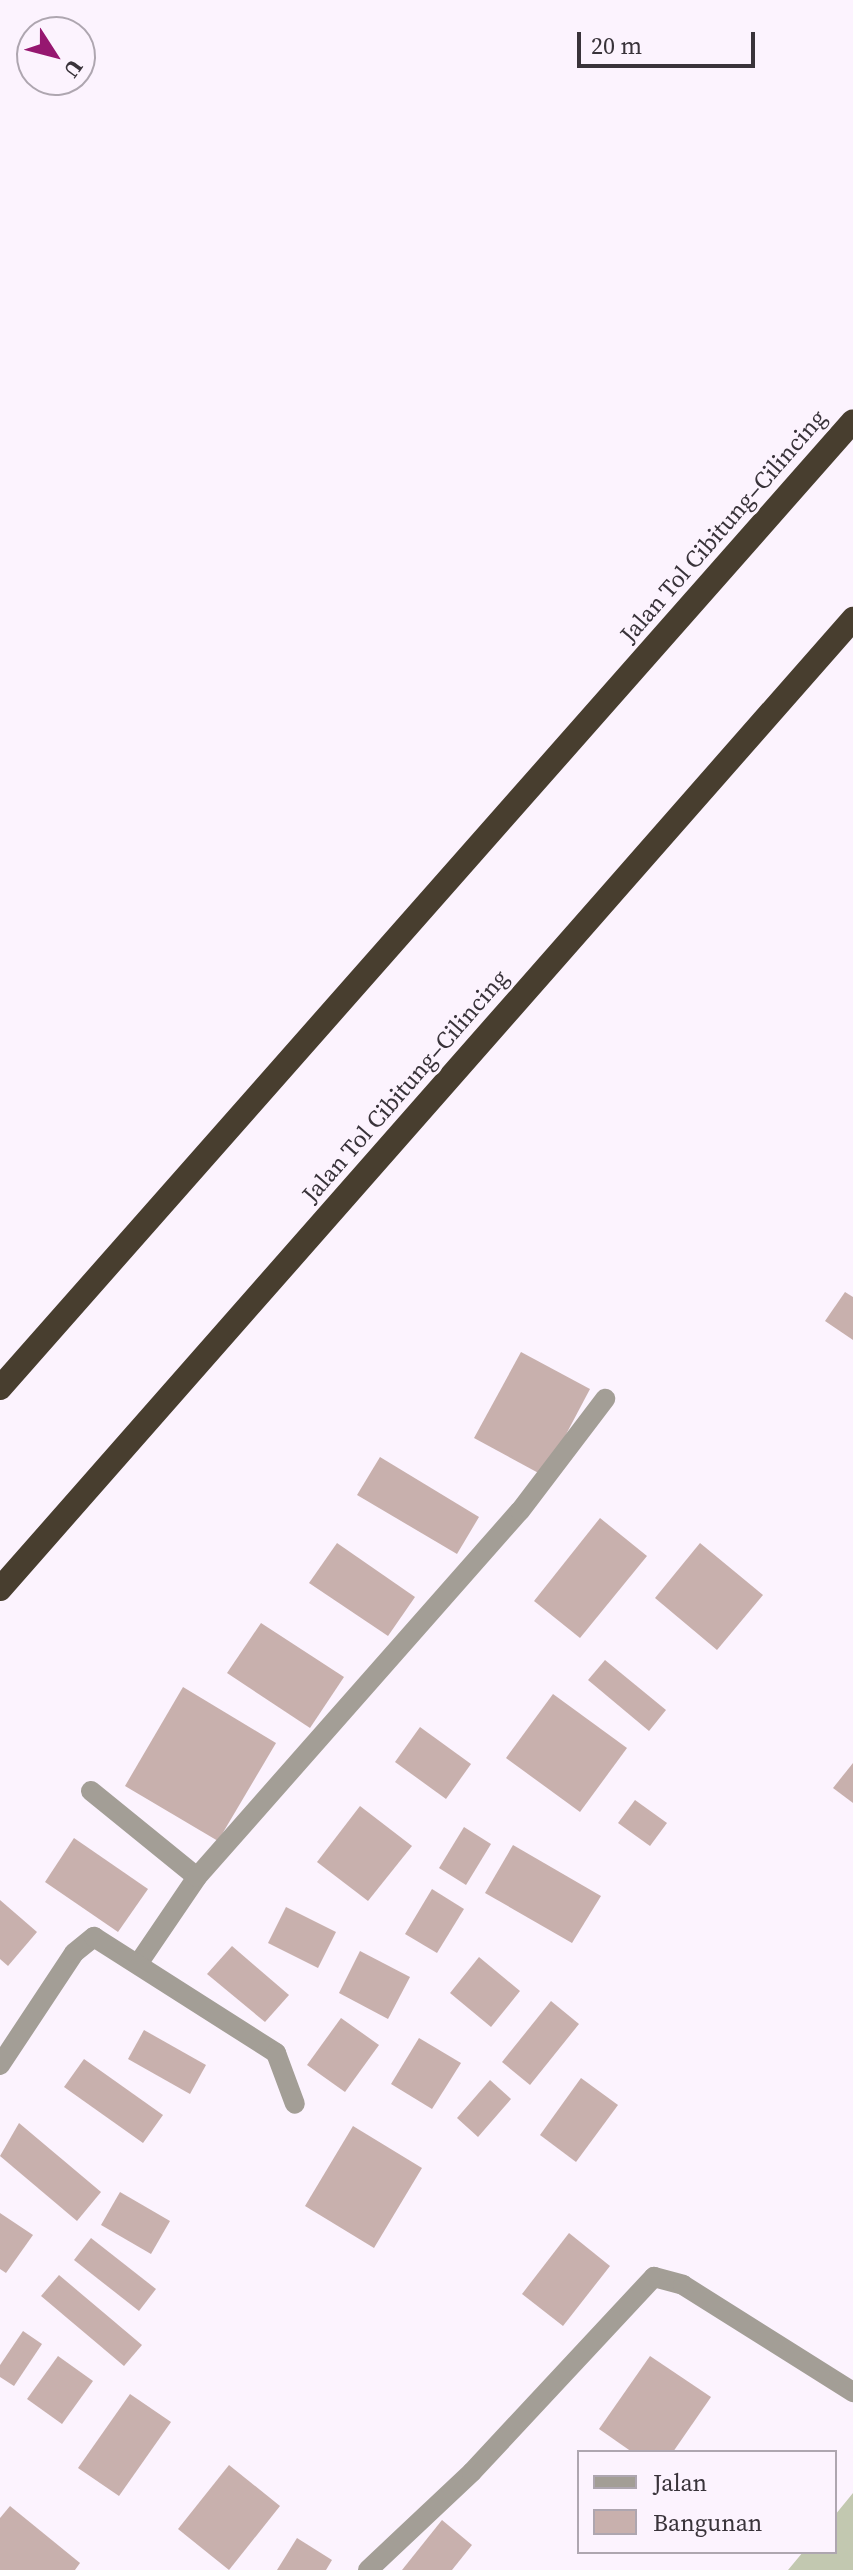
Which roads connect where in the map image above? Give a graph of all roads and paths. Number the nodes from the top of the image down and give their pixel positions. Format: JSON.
{"nodes":[{"id":1,"x":853,"y":421,"type":"edge"},
{"id":2,"x":853,"y":619,"type":"edge"},
{"id":3,"x":0,"y":1388,"type":"edge"},
{"id":4,"x":605,"y":1399,"type":"dead end"},
{"id":5,"x":0,"y":1589,"type":"edge"},
{"id":6,"x":91,"y":1791,"type":"dead end"},
{"id":7,"x":197,"y":1877,"type":"junction"},
{"id":8,"x":140,"y":1961,"type":"junction"},
{"id":9,"x":0,"y":2065,"type":"edge"},
{"id":10,"x":295,"y":2104,"type":"dead end"},
{"id":11,"x":853,"y":2392,"type":"edge"},
{"id":12,"x":368,"y":2570,"type":"edge"}],
"edges":[{"from":1,"to":3,"type":"highway","name":"Jalan Tol Cibitung–Cilincing"},
{"from":2,"to":5,"type":"highway","name":"Jalan Tol Cibitung–Cilincing"},
{"from":4,"to":7,"type":"street"},
{"from":6,"to":7,"type":"street"},
{"from":7,"to":8,"type":"street"},
{"from":8,"to":9,"type":"street"},
{"from":8,"to":10,"type":"street"},
{"from":11,"to":12,"type":"street"}]}
